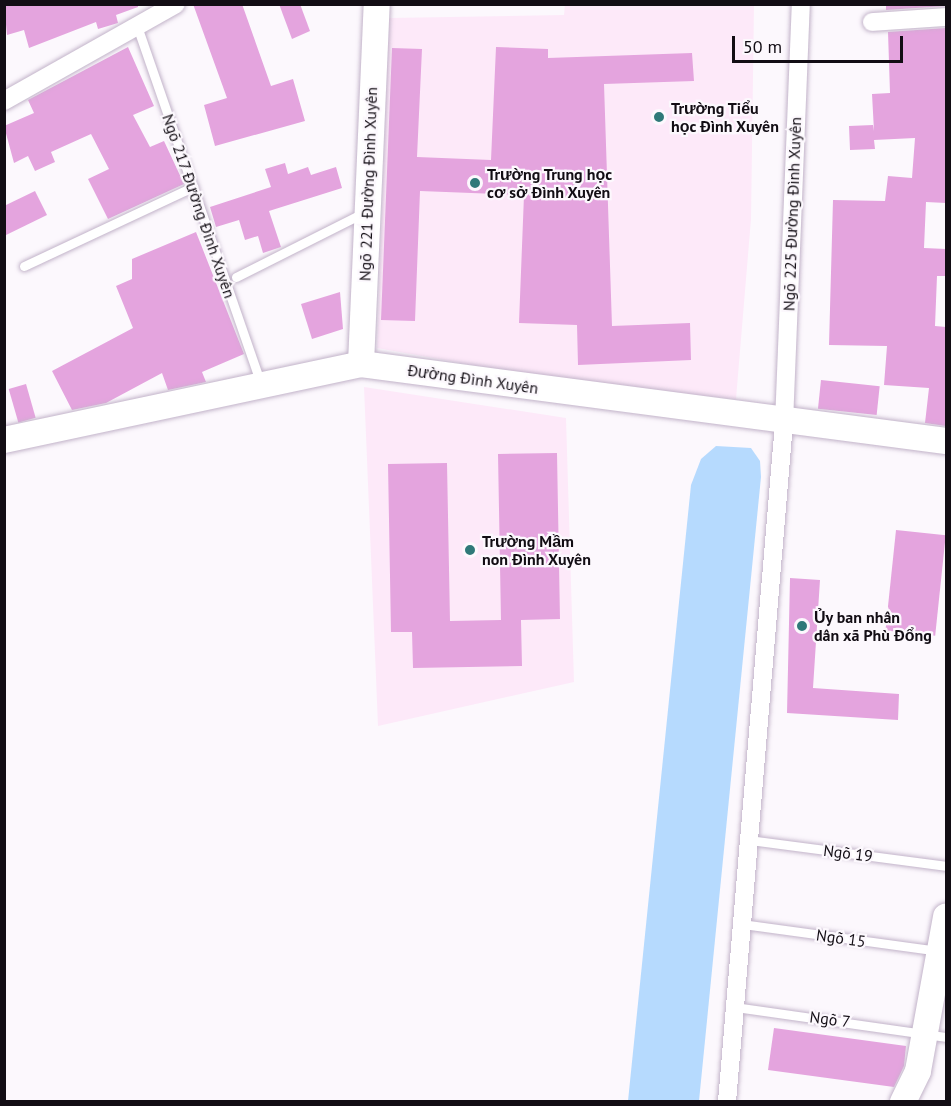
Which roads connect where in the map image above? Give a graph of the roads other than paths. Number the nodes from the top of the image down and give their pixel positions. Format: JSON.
{"nodes":[{"id":1,"x":176,"y":4,"type":"edge"},
{"id":2,"x":377,"y":4,"type":"edge"},
{"id":3,"x":801,"y":4,"type":"edge"},
{"id":4,"x":946,"y":17,"type":"edge"},
{"id":5,"x":872,"y":22,"type":"dead end"},
{"id":6,"x":137,"y":26,"type":"junction"},
{"id":7,"x":4,"y":101,"type":"edge"},
{"id":8,"x":193,"y":186,"type":"junction"},
{"id":9,"x":365,"y":212,"type":"junction"},
{"id":10,"x":24,"y":266,"type":"dead end"},
{"id":11,"x":236,"y":277,"type":"dead end"},
{"id":12,"x":362,"y":364,"type":"junction"},
{"id":13,"x":261,"y":385,"type":"junction"},
{"id":14,"x":784,"y":423,"type":"junction"},
{"id":15,"x":4,"y":440,"type":"edge"},
{"id":16,"x":946,"y":441,"type":"edge"},
{"id":17,"x":749,"y":840,"type":"junction"},
{"id":18,"x":946,"y":866,"type":"edge"},
{"id":19,"x":946,"y":917,"type":"edge"},
{"id":20,"x":742,"y":924,"type":"junction"},
{"id":21,"x":940,"y":951,"type":"junction"},
{"id":22,"x":735,"y":1007,"type":"junction"},
{"id":23,"x":936,"y":1034,"type":"edge"},
{"id":24,"x":727,"y":1101,"type":"edge"},
{"id":25,"x":903,"y":1101,"type":"edge"}],
"edges":[{"from":1,"to":6,"type":"street"},
{"from":2,"to":9,"type":"street","name":"Ngõ 221 Đường Đình Xuyên"},
{"from":3,"to":14,"type":"street","name":"Ngõ 225 Đường Đình Xuyên"},
{"from":4,"to":5,"type":"street"},
{"from":6,"to":7,"type":"street"},
{"from":6,"to":8,"type":"lane","name":"Ngõ 217 Đường Đình Xuyên"},
{"from":8,"to":10,"type":"lane"},
{"from":8,"to":13,"type":"lane","name":"Ngõ 217 Đường Đình Xuyên"},
{"from":9,"to":11,"type":"lane"},
{"from":9,"to":12,"type":"street","name":"Ngõ 221 Đường Đình Xuyên"},
{"from":12,"to":13,"type":"street","name":"Đường Đình Xuyên"},
{"from":12,"to":14,"type":"street","name":"Đường Đình Xuyên"},
{"from":13,"to":15,"type":"street","name":"Đường Đình Xuyên"},
{"from":14,"to":16,"type":"street","name":"Đường Đình Xuyên"},
{"from":14,"to":17,"type":"street","name":"Ngõ 225 Đường Đình Xuyên"},
{"from":17,"to":18,"type":"lane","name":"Ngõ 19"},
{"from":17,"to":20,"type":"street","name":"Ngõ 225 Đường Đình Xuyên"},
{"from":19,"to":21,"type":"street"},
{"from":20,"to":21,"type":"lane","name":"Ngõ 15"},
{"from":20,"to":22,"type":"street","name":"Ngõ 225 Đường Đình Xuyên"},
{"from":21,"to":23,"type":"street"},
{"from":22,"to":23,"type":"lane","name":"Ngõ 7"},
{"from":22,"to":24,"type":"street","name":"Ngõ 225 Đường Đình Xuyên"},
{"from":23,"to":25,"type":"street"}]}
